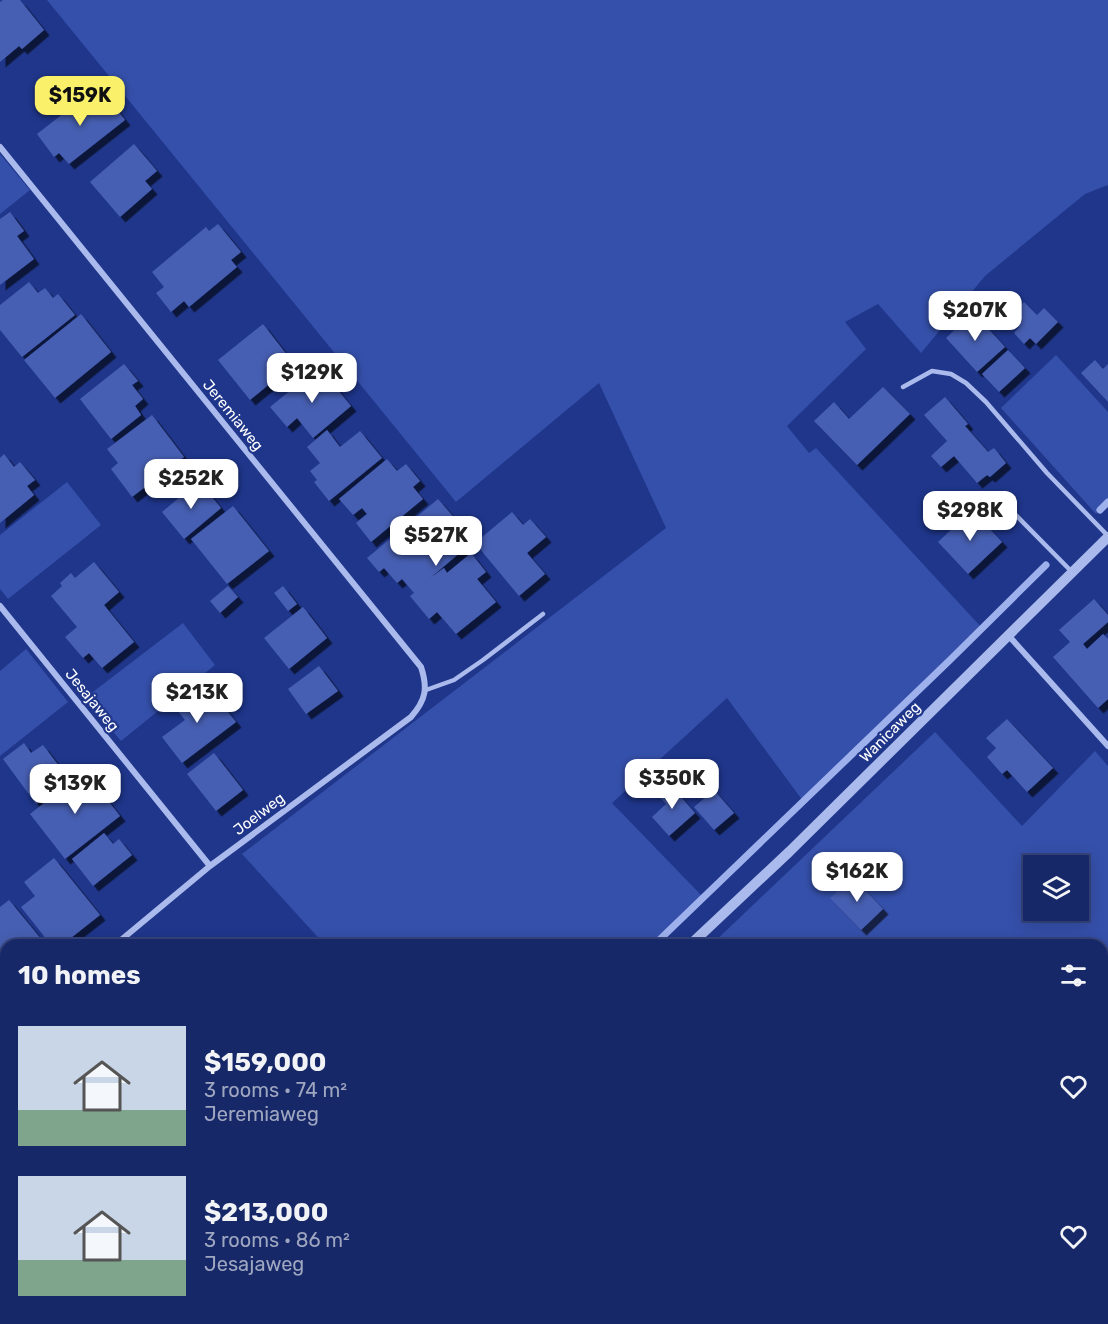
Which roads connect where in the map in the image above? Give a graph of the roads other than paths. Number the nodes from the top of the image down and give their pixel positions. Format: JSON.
{"nodes":[{"id":1,"x":0,"y":147,"type":"edge"},
{"id":2,"x":903,"y":387,"type":"dead end"},
{"id":3,"x":997,"y":496,"type":"dead end"},
{"id":4,"x":1108,"y":536,"type":"edge"},
{"id":5,"x":1072,"y":572,"type":"junction"},
{"id":6,"x":0,"y":606,"type":"edge"},
{"id":7,"x":543,"y":614,"type":"dead end"},
{"id":8,"x":1008,"y":635,"type":"junction"},
{"id":9,"x":426,"y":690,"type":"junction"},
{"id":10,"x":1108,"y":746,"type":"edge"},
{"id":11,"x":210,"y":866,"type":"junction"},
{"id":12,"x":122,"y":939,"type":"edge"},
{"id":13,"x":696,"y":939,"type":"edge"}],
"edges":[{"from":1,"to":9,"type":"street","name":"Jeremiaweg"},
{"from":2,"to":4,"type":"lane"},
{"from":3,"to":5,"type":"lane"},
{"from":4,"to":5,"type":"street","name":"Wanicaweg"},
{"from":5,"to":8,"type":"street","name":"Wanicaweg"},
{"from":6,"to":11,"type":"street","name":"Jesajaweg"},
{"from":7,"to":9,"type":"lane"},
{"from":8,"to":10,"type":"street"},
{"from":8,"to":13,"type":"street","name":"Wanicaweg"},
{"from":9,"to":11,"type":"street","name":"Joelweg"},
{"from":11,"to":12,"type":"street","name":"Joelweg"}]}
